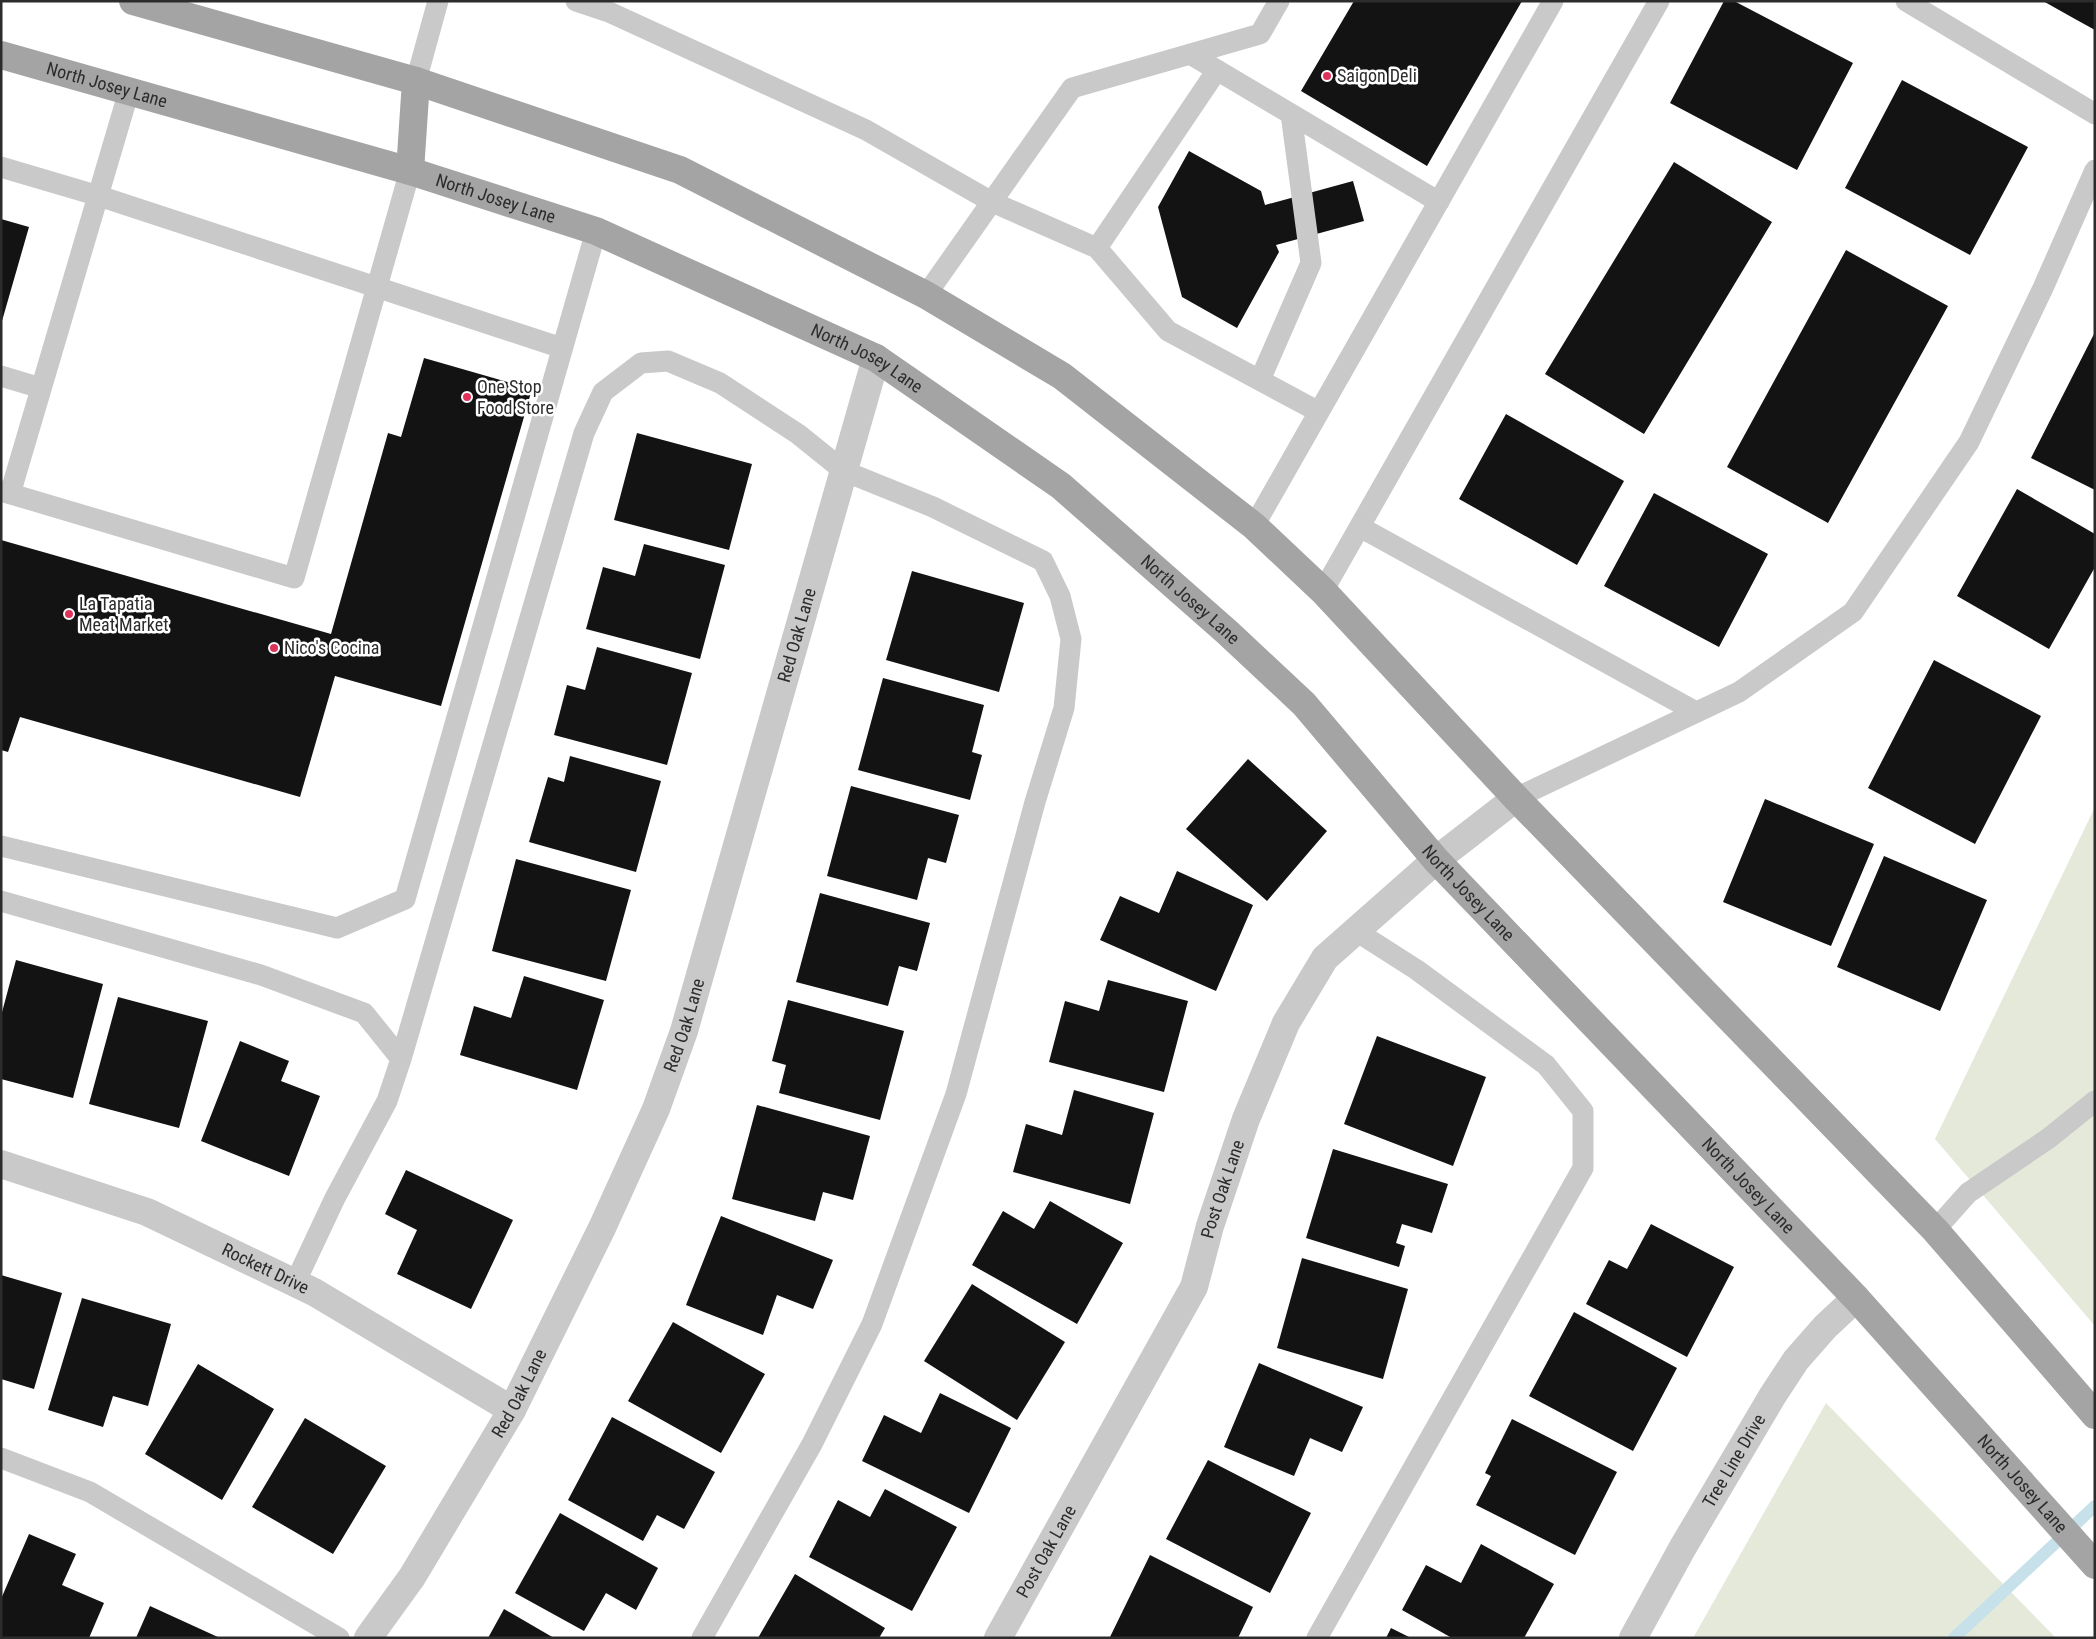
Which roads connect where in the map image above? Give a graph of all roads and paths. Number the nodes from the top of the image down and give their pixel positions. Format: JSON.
{"nodes":[{"id":1,"x":438,"y":1,"type":"edge"},
{"id":2,"x":576,"y":1,"type":"edge"},
{"id":3,"x":1278,"y":1,"type":"edge"},
{"id":4,"x":1552,"y":1,"type":"edge"},
{"id":5,"x":1659,"y":1,"type":"edge"},
{"id":6,"x":1906,"y":1,"type":"edge"},
{"id":7,"x":145,"y":3,"type":"edge"},
{"id":8,"x":1190,"y":54,"type":"junction"},
{"id":9,"x":1,"y":55,"type":"edge"},
{"id":10,"x":1217,"y":70,"type":"junction"},
{"id":11,"x":416,"y":82,"type":"junction"},
{"id":12,"x":129,"y":91,"type":"junction"},
{"id":13,"x":1291,"y":114,"type":"junction"},
{"id":14,"x":2095,"y":114,"type":"edge"},
{"id":15,"x":1,"y":167,"type":"edge"},
{"id":16,"x":2095,"y":170,"type":"edge"},
{"id":17,"x":410,"y":171,"type":"junction"},
{"id":18,"x":99,"y":196,"type":"junction"},
{"id":19,"x":992,"y":202,"type":"junction"},
{"id":20,"x":1439,"y":202,"type":"junction"},
{"id":21,"x":596,"y":231,"type":"junction"},
{"id":22,"x":1097,"y":248,"type":"junction"},
{"id":23,"x":378,"y":286,"type":"junction"},
{"id":24,"x":926,"y":295,"type":"junction"},
{"id":25,"x":562,"y":348,"type":"junction"},
{"id":26,"x":876,"y":358,"type":"junction"},
{"id":27,"x":1,"y":376,"type":"edge"},
{"id":28,"x":1260,"y":380,"type":"junction"},
{"id":29,"x":41,"y":388,"type":"junction"},
{"id":30,"x":1319,"y":412,"type":"junction"},
{"id":31,"x":844,"y":471,"type":"junction"},
{"id":32,"x":6,"y":493,"type":"edge"},
{"id":33,"x":1254,"y":526,"type":"junction"},
{"id":34,"x":1360,"y":527,"type":"junction"},
{"id":35,"x":1323,"y":591,"type":"junction"},
{"id":36,"x":1696,"y":712,"type":"junction"},
{"id":37,"x":1516,"y":798,"type":"junction"},
{"id":38,"x":1,"y":846,"type":"edge"},
{"id":39,"x":1436,"y":860,"type":"junction"},
{"id":40,"x":1,"y":901,"type":"edge"},
{"id":41,"x":1356,"y":930,"type":"junction"},
{"id":42,"x":401,"y":1059,"type":"junction"},
{"id":43,"x":2095,"y":1101,"type":"edge"},
{"id":44,"x":1,"y":1164,"type":"edge"},
{"id":45,"x":1936,"y":1230,"type":"junction"},
{"id":46,"x":295,"y":1283,"type":"junction"},
{"id":47,"x":1856,"y":1298,"type":"junction"},
{"id":48,"x":512,"y":1410,"type":"junction"},
{"id":49,"x":2093,"y":1414,"type":"edge"},
{"id":50,"x":1,"y":1458,"type":"edge"},
{"id":51,"x":2095,"y":1565,"type":"edge"},
{"id":52,"x":338,"y":1638,"type":"edge"},
{"id":53,"x":368,"y":1638,"type":"edge"},
{"id":54,"x":702,"y":1638,"type":"edge"},
{"id":55,"x":998,"y":1638,"type":"edge"},
{"id":56,"x":1317,"y":1638,"type":"edge"},
{"id":57,"x":1634,"y":1638,"type":"edge"}],
"edges":[{"from":1,"to":11,"type":"lane"},
{"from":2,"to":19,"type":"lane"},
{"from":3,"to":8,"type":"lane"},
{"from":4,"to":20,"type":"lane"},
{"from":5,"to":34,"type":"lane"},
{"from":6,"to":14,"type":"lane"},
{"from":7,"to":11,"type":"main road"},
{"from":8,"to":10,"type":"lane"},
{"from":8,"to":19,"type":"lane"},
{"from":9,"to":12,"type":"main road","name":"North Josey Lane"},
{"from":10,"to":13,"type":"lane"},
{"from":10,"to":22,"type":"lane"},
{"from":11,"to":17,"type":"main road"},
{"from":11,"to":24,"type":"main road"},
{"from":12,"to":17,"type":"main road","name":"North Josey Lane"},
{"from":12,"to":18,"type":"lane"},
{"from":13,"to":20,"type":"lane"},
{"from":13,"to":28,"type":"lane"},
{"from":15,"to":18,"type":"lane"},
{"from":16,"to":36,"type":"lane"},
{"from":17,"to":21,"type":"main road","name":"North Josey Lane"},
{"from":17,"to":23,"type":"lane"},
{"from":18,"to":23,"type":"lane"},
{"from":18,"to":29,"type":"lane"},
{"from":19,"to":22,"type":"lane"},
{"from":19,"to":24,"type":"lane"},
{"from":20,"to":30,"type":"lane"},
{"from":21,"to":25,"type":"lane"},
{"from":21,"to":26,"type":"main road","name":"North Josey Lane"},
{"from":22,"to":28,"type":"lane"},
{"from":23,"to":25,"type":"lane"},
{"from":23,"to":32,"type":"lane"},
{"from":24,"to":33,"type":"main road"},
{"from":25,"to":38,"type":"lane"},
{"from":26,"to":31,"type":"street","name":"Red Oak Lane"},
{"from":26,"to":39,"type":"main road","name":"North Josey Lane"},
{"from":27,"to":29,"type":"lane"},
{"from":28,"to":30,"type":"lane"},
{"from":29,"to":32,"type":"lane"},
{"from":30,"to":33,"type":"lane"},
{"from":31,"to":42,"type":"lane"},
{"from":31,"to":48,"type":"street","name":"Red Oak Lane"},
{"from":31,"to":54,"type":"lane"},
{"from":33,"to":35,"type":"main road"},
{"from":34,"to":35,"type":"lane"},
{"from":34,"to":36,"type":"lane"},
{"from":35,"to":37,"type":"main road"},
{"from":36,"to":37,"type":"lane"},
{"from":37,"to":39,"type":"street","name":"Post Oak Lane"},
{"from":37,"to":45,"type":"main road"},
{"from":39,"to":41,"type":"street","name":"Post Oak Lane"},
{"from":39,"to":47,"type":"main road","name":"North Josey Lane"},
{"from":40,"to":42,"type":"lane"},
{"from":41,"to":55,"type":"street","name":"Post Oak Lane"},
{"from":41,"to":56,"type":"lane"},
{"from":42,"to":46,"type":"lane"},
{"from":43,"to":45,"type":"lane"},
{"from":44,"to":46,"type":"street","name":"Rockett Drive"},
{"from":45,"to":49,"type":"main road"},
{"from":46,"to":48,"type":"street","name":"Rockett Drive"},
{"from":47,"to":51,"type":"main road","name":"North Josey Lane"},
{"from":47,"to":57,"type":"street","name":"Tree Line Drive"},
{"from":48,"to":53,"type":"street","name":"Red Oak Lane"},
{"from":50,"to":52,"type":"lane"}]}
